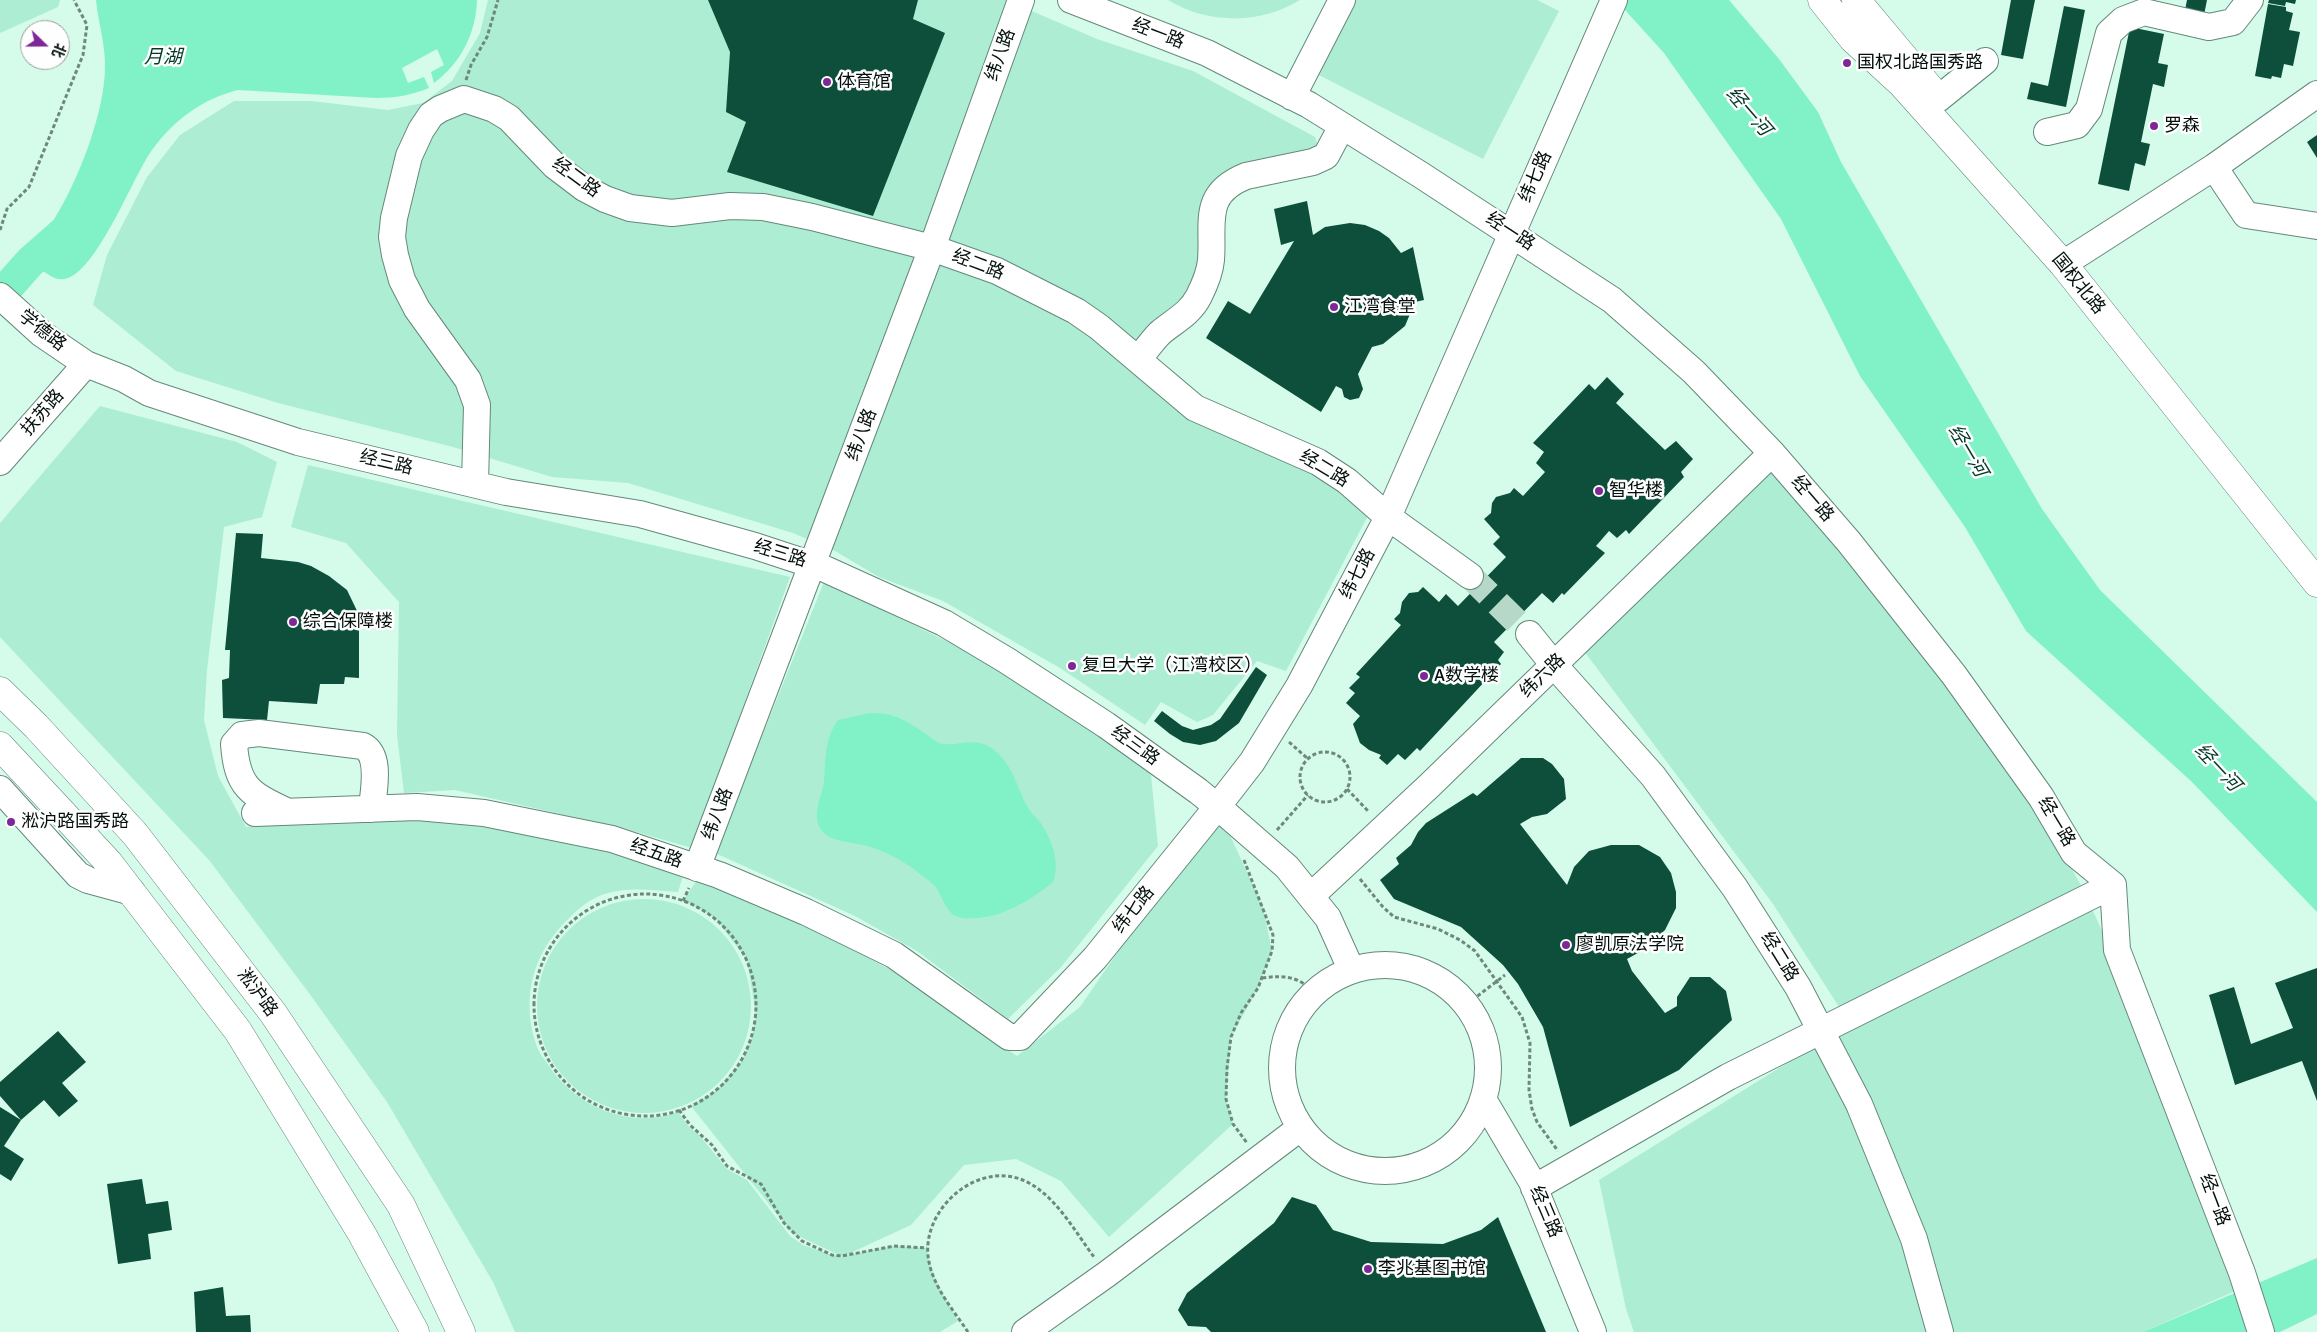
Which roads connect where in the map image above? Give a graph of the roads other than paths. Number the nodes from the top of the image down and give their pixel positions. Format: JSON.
{"nodes":[{"id":1,"x":1021,"y":0,"type":"edge"},
{"id":2,"x":1071,"y":0,"type":"edge"},
{"id":3,"x":1342,"y":0,"type":"edge"},
{"id":4,"x":1614,"y":0,"type":"edge"},
{"id":5,"x":1822,"y":0,"type":"edge"},
{"id":6,"x":1856,"y":0,"type":"edge"},
{"id":7,"x":2250,"y":0,"type":"edge"},
{"id":8,"x":1986,"y":60,"type":"dead end"},
{"id":9,"x":2317,"y":94,"type":"edge"},
{"id":10,"x":1292,"y":97,"type":"junction"},
{"id":11,"x":1938,"y":99,"type":"junction"},
{"id":12,"x":1342,"y":126,"type":"junction"},
{"id":13,"x":2048,"y":132,"type":"dead end"},
{"id":14,"x":2214,"y":167,"type":"junction"},
{"id":15,"x":2317,"y":226,"type":"edge"},
{"id":16,"x":1512,"y":233,"type":"junction"},
{"id":17,"x":932,"y":248,"type":"junction"},
{"id":18,"x":2070,"y":260,"type":"junction"},
{"id":19,"x":0,"y":296,"type":"edge"},
{"id":20,"x":1138,"y":360,"type":"junction"},
{"id":21,"x":86,"y":364,"type":"junction"},
{"id":22,"x":1772,"y":453,"type":"junction"},
{"id":23,"x":0,"y":462,"type":"edge"},
{"id":24,"x":476,"y":484,"type":"junction"},
{"id":25,"x":1388,"y":516,"type":"junction"},
{"id":26,"x":2317,"y":561,"type":"edge"},
{"id":27,"x":813,"y":564,"type":"junction"},
{"id":28,"x":1470,"y":576,"type":"tunnel mouth"},
{"id":29,"x":2317,"y":583,"type":"edge"},
{"id":30,"x":1529,"y":634,"type":"tunnel mouth"},
{"id":31,"x":1554,"y":665,"type":"junction"},
{"id":32,"x":0,"y":691,"type":"edge"},
{"id":33,"x":0,"y":746,"type":"edge"},
{"id":34,"x":0,"y":789,"type":"edge"},
{"id":35,"x":1217,"y":807,"type":"junction"},
{"id":36,"x":372,"y":809,"type":"junction"},
{"id":37,"x":287,"y":812,"type":"junction"},
{"id":38,"x":256,"y":813,"type":"dead end"},
{"id":39,"x":697,"y":868,"type":"junction"},
{"id":40,"x":2113,"y":885,"type":"junction"},
{"id":41,"x":132,"y":892,"type":"junction"},
{"id":42,"x":1311,"y":896,"type":"junction"},
{"id":43,"x":1351,"y":970,"type":"junction"},
{"id":44,"x":1821,"y":1030,"type":"junction"},
{"id":45,"x":1015,"y":1038,"type":"joint"},
{"id":46,"x":1483,"y":1099,"type":"junction"},
{"id":47,"x":1300,"y":1128,"type":"junction"},
{"id":48,"x":1534,"y":1188,"type":"junction"},
{"id":49,"x":416,"y":1332,"type":"edge"},
{"id":50,"x":461,"y":1332,"type":"edge"},
{"id":51,"x":1025,"y":1332,"type":"edge"},
{"id":52,"x":1593,"y":1332,"type":"edge"},
{"id":53,"x":1940,"y":1332,"type":"edge"},
{"id":54,"x":2261,"y":1332,"type":"edge"}],
"edges":[{"from":1,"to":17,"type":"street","name":"纬八路"},
{"from":2,"to":10,"type":"street","name":"经一路"},
{"from":3,"to":10,"type":"street"},
{"from":4,"to":16,"type":"street","name":"纬七路"},
{"from":5,"to":18,"type":"main road","name":"国权北路"},
{"from":6,"to":11,"type":"main road","name":"国权北路"},
{"from":7,"to":13,"type":"street"},
{"from":8,"to":11,"type":"street"},
{"from":9,"to":14,"type":"street"},
{"from":10,"to":12,"type":"street","name":"经一路"},
{"from":11,"to":18,"type":"main road","name":"国权北路"},
{"from":12,"to":16,"type":"street","name":"经一路"},
{"from":12,"to":20,"type":"street"},
{"from":14,"to":15,"type":"street"},
{"from":14,"to":18,"type":"street"},
{"from":16,"to":22,"type":"street","name":"经一路"},
{"from":16,"to":25,"type":"street","name":"纬七路"},
{"from":17,"to":20,"type":"street","name":"经二路"},
{"from":17,"to":24,"type":"street","name":"经二路"},
{"from":17,"to":27,"type":"street","name":"纬八路"},
{"from":18,"to":26,"type":"main road","name":"国权北路"},
{"from":18,"to":29,"type":"main road","name":"国权北路"},
{"from":19,"to":21,"type":"street","name":"学德路"},
{"from":20,"to":25,"type":"street","name":"经二路"},
{"from":21,"to":23,"type":"street","name":"扶苏路"},
{"from":21,"to":24,"type":"street","name":"经三路"},
{"from":22,"to":31,"type":"street","name":"纬六路"},
{"from":22,"to":40,"type":"street","name":"经一路"},
{"from":24,"to":27,"type":"street","name":"经三路"},
{"from":25,"to":28,"type":"street","name":"经二路"},
{"from":25,"to":35,"type":"street","name":"纬七路"},
{"from":27,"to":35,"type":"street","name":"经三路"},
{"from":27,"to":39,"type":"street","name":"纬八路"},
{"from":30,"to":31,"type":"street","name":"经二路"},
{"from":31,"to":42,"type":"street","name":"纬六路"},
{"from":31,"to":44,"type":"street","name":"经二路"},
{"from":32,"to":50,"type":"main road","name":"淞沪路"},
{"from":33,"to":41,"type":"main road"},
{"from":34,"to":41,"type":"street"},
{"from":35,"to":42,"type":"street","name":"经三路"},
{"from":35,"to":45,"type":"street","name":"纬七路"},
{"from":36,"to":37,"type":"street","name":"经五路"},
{"from":36,"to":37,"type":"street"},
{"from":36,"to":39,"type":"street","name":"经五路"},
{"from":37,"to":38,"type":"street","name":"经五路"},
{"from":39,"to":45,"type":"street","name":"经五路"},
{"from":40,"to":44,"type":"street"},
{"from":40,"to":54,"type":"street","name":"经一路"},
{"from":41,"to":49,"type":"main road"},
{"from":42,"to":43,"type":"street","name":"经三路"},
{"from":43,"to":46,"type":"street"},
{"from":43,"to":47,"type":"street"},
{"from":44,"to":48,"type":"street"},
{"from":44,"to":53,"type":"street","name":"经二路"},
{"from":46,"to":47,"type":"street"},
{"from":46,"to":48,"type":"street","name":"经三路"},
{"from":47,"to":51,"type":"street"},
{"from":48,"to":52,"type":"street","name":"经三路"}]}
